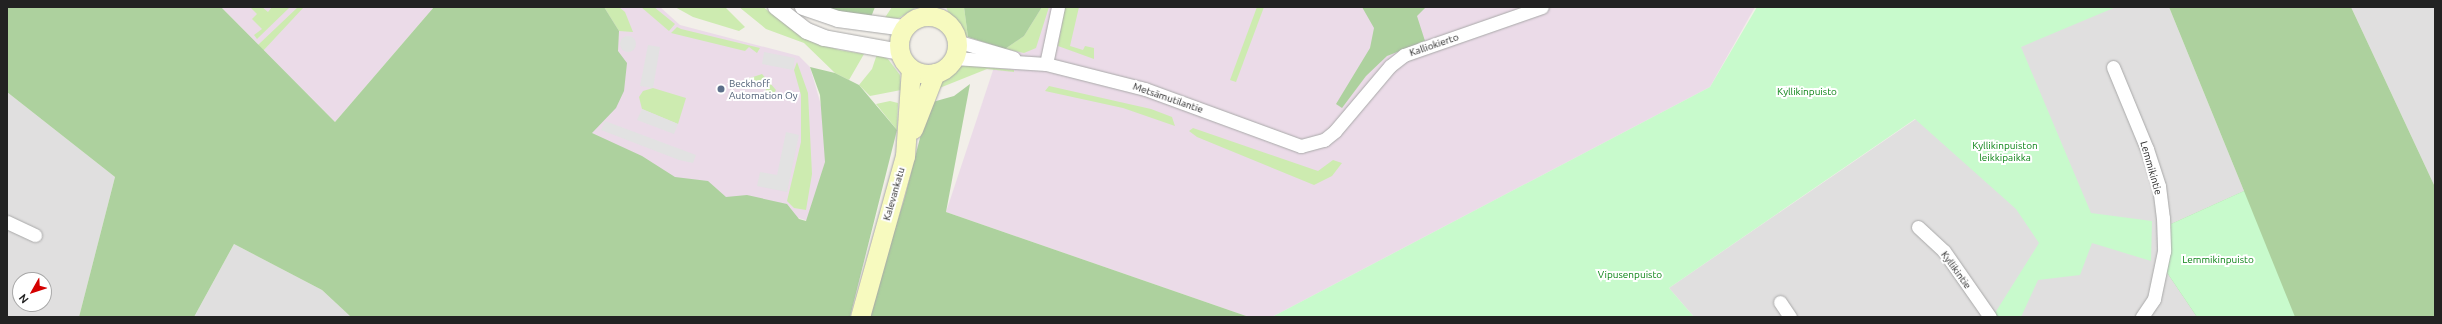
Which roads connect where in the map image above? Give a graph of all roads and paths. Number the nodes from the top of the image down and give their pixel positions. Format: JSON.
{"nodes":[{"id":1,"x":776,"y":7,"type":"edge"},
{"id":2,"x":803,"y":7,"type":"edge"},
{"id":3,"x":1058,"y":7,"type":"edge"},
{"id":4,"x":1542,"y":7,"type":"edge"},
{"id":5,"x":926,"y":12,"type":"edge"},
{"id":6,"x":942,"y":14,"type":"edge"},
{"id":7,"x":904,"y":28,"type":"junction"},
{"id":8,"x":955,"y":49,"type":"junction"},
{"id":9,"x":900,"y":52,"type":"junction"},
{"id":10,"x":1046,"y":64,"type":"junction"},
{"id":11,"x":2113,"y":67,"type":"dead end"},
{"id":12,"x":911,"y":69,"type":"junction"},
{"id":13,"x":935,"y":74,"type":"junction"},
{"id":14,"x":1311,"y":145,"type":"joint"},
{"id":15,"x":905,"y":156,"type":"junction"},
{"id":16,"x":7,"y":222,"type":"edge"},
{"id":17,"x":1918,"y":227,"type":"dead end"},
{"id":18,"x":35,"y":235,"type":"dead end"},
{"id":19,"x":1780,"y":302,"type":"dead end"},
{"id":20,"x":860,"y":317,"type":"edge"},
{"id":21,"x":1790,"y":317,"type":"edge"},
{"id":22,"x":1990,"y":317,"type":"edge"},
{"id":23,"x":2142,"y":317,"type":"edge"}],
"edges":[{"from":1,"to":9,"type":"street"},
{"from":2,"to":7,"type":"street"},
{"from":3,"to":10,"type":"street"},
{"from":4,"to":14,"type":"street","name":"Kalliokierto"},
{"from":5,"to":6,"type":"main road"},
{"from":5,"to":7,"type":"main road"},
{"from":6,"to":8,"type":"main road"},
{"from":7,"to":9,"type":"main road"},
{"from":8,"to":10,"type":"street","name":"Metsämutilantie"},
{"from":8,"to":13,"type":"main road"},
{"from":9,"to":12,"type":"main road"},
{"from":10,"to":14,"type":"street","name":"Metsämutilantie"},
{"from":11,"to":23,"type":"street","name":"Lemmikintie"},
{"from":12,"to":13,"type":"main road"},
{"from":12,"to":15,"type":"main road","name":"Kalevankatu"},
{"from":13,"to":15,"type":"main road"},
{"from":15,"to":20,"type":"main road","name":"Kalevankatu"},
{"from":16,"to":18,"type":"street"},
{"from":17,"to":22,"type":"street","name":"Kyllikintie"},
{"from":19,"to":21,"type":"street"}]}
